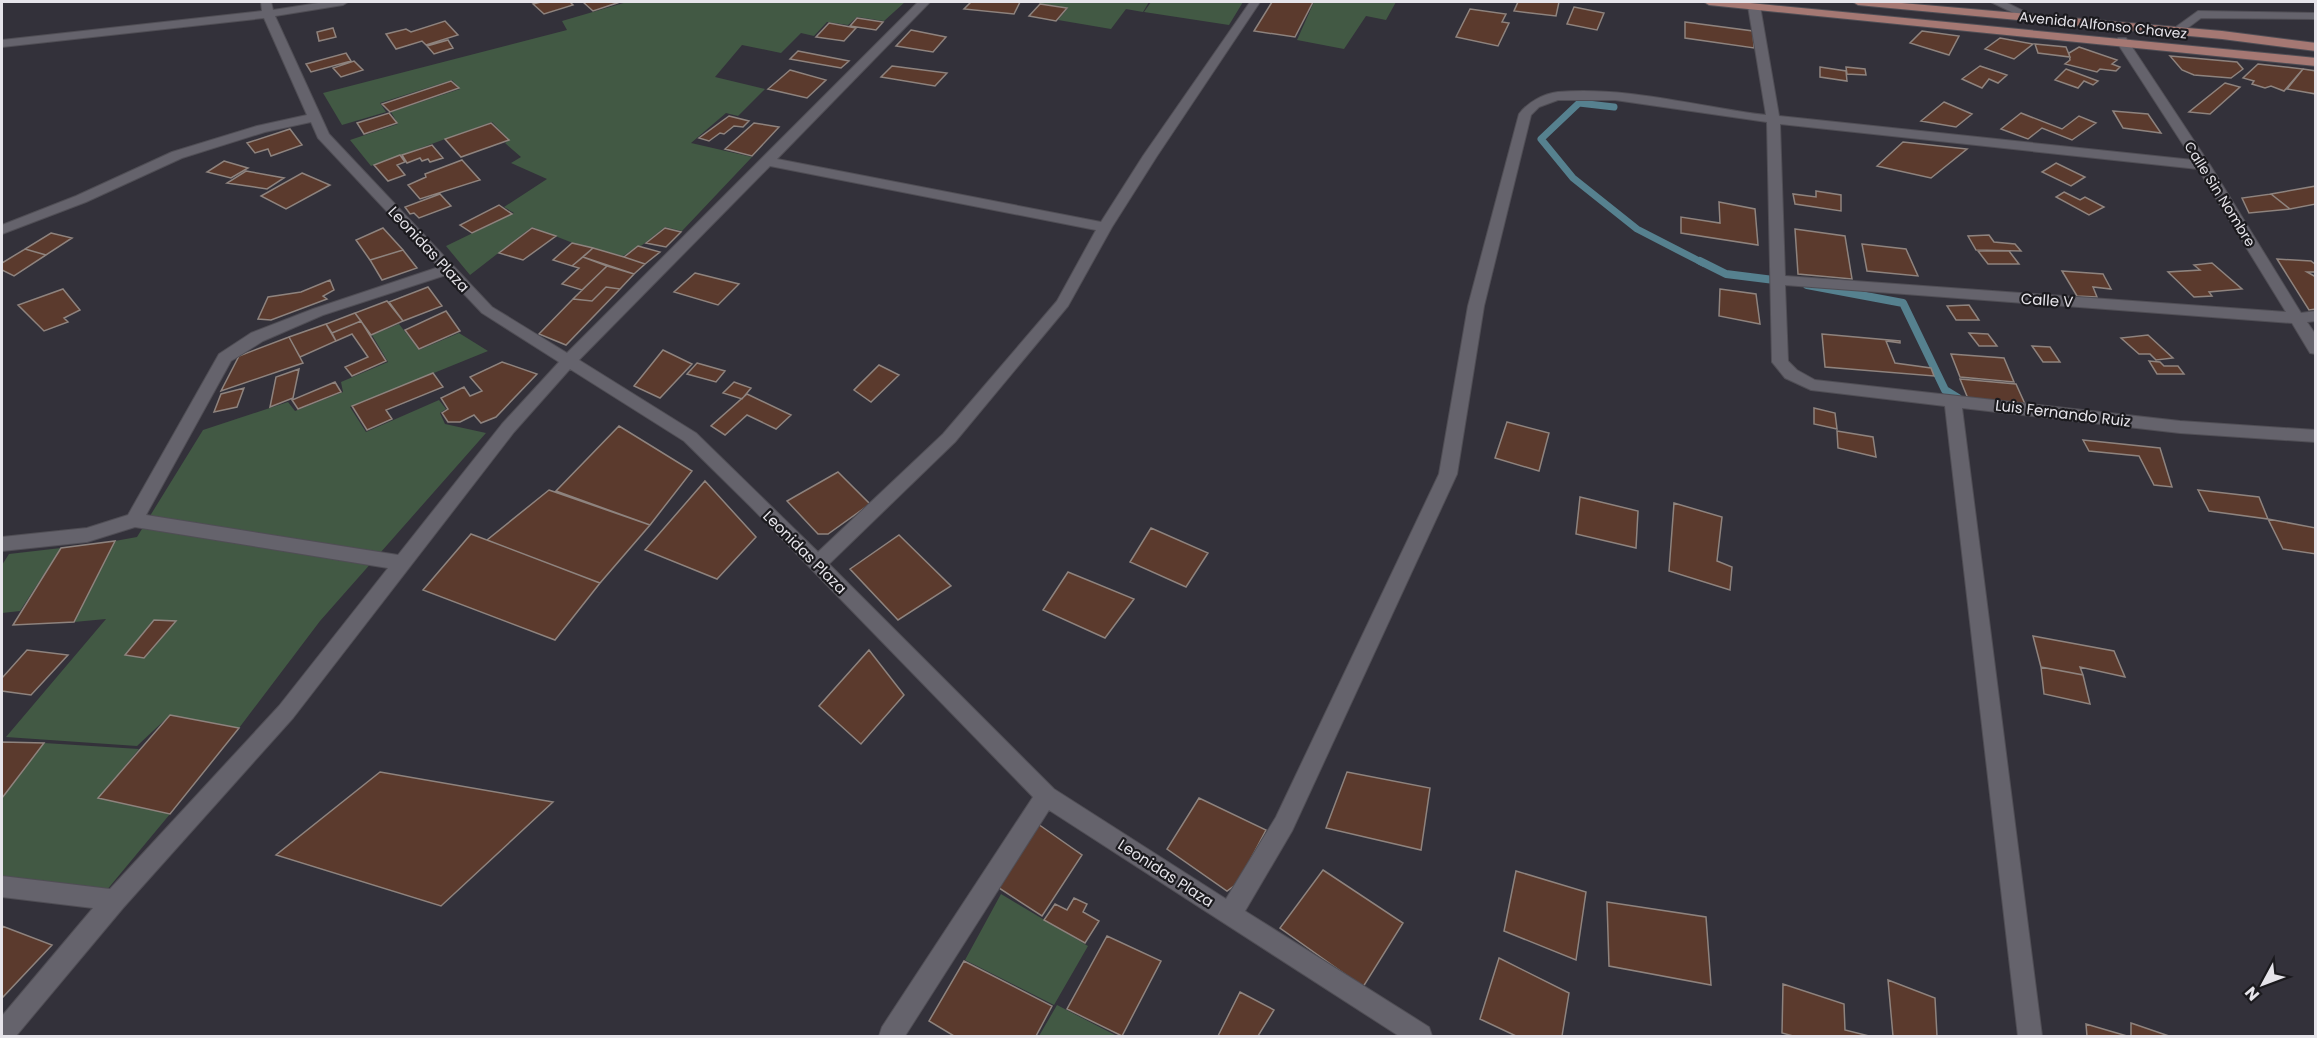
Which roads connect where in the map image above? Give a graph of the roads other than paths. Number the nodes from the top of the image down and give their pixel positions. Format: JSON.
{"nodes":[{"id":1,"x":343,"y":2,"type":"edge"},
{"id":2,"x":924,"y":2,"type":"edge"},
{"id":3,"x":1255,"y":2,"type":"edge"},
{"id":4,"x":1709,"y":2,"type":"edge"},
{"id":5,"x":1858,"y":2,"type":"edge"},
{"id":6,"x":1997,"y":2,"type":"edge"},
{"id":7,"x":2192,"y":2,"type":"edge"},
{"id":8,"x":1754,"y":6,"type":"junction"},
{"id":9,"x":267,"y":8,"type":"edge"},
{"id":10,"x":2198,"y":14,"type":"junction"},
{"id":11,"x":2316,"y":16,"type":"edge"},
{"id":12,"x":2030,"y":17,"type":"junction"},
{"id":13,"x":2177,"y":31,"type":"junction"},
{"id":14,"x":2122,"y":42,"type":"junction"},
{"id":15,"x":2,"y":43,"type":"edge"},
{"id":16,"x":2316,"y":47,"type":"edge"},
{"id":17,"x":2316,"y":62,"type":"edge"},
{"id":18,"x":315,"y":117,"type":"junction"},
{"id":19,"x":1773,"y":117,"type":"junction"},
{"id":20,"x":767,"y":161,"type":"junction"},
{"id":21,"x":2203,"y":165,"type":"junction"},
{"id":22,"x":1106,"y":227,"type":"junction"},
{"id":23,"x":2,"y":230,"type":"edge"},
{"id":24,"x":448,"y":269,"type":"junction"},
{"id":25,"x":1778,"y":280,"type":"junction"},
{"id":26,"x":2316,"y":316,"type":"edge"},
{"id":27,"x":2296,"y":318,"type":"junction"},
{"id":28,"x":2316,"y":349,"type":"edge"},
{"id":29,"x":568,"y":362,"type":"junction"},
{"id":30,"x":1953,"y":400,"type":"junction"},
{"id":31,"x":2316,"y":436,"type":"edge"},
{"id":32,"x":134,"y":520,"type":"junction"},
{"id":33,"x":2,"y":544,"type":"edge"},
{"id":34,"x":404,"y":563,"type":"junction"},
{"id":35,"x":817,"y":564,"type":"junction"},
{"id":36,"x":1046,"y":796,"type":"junction"},
{"id":37,"x":2,"y":886,"type":"edge"},
{"id":38,"x":115,"y":900,"type":"junction"},
{"id":39,"x":1230,"y":914,"type":"junction"},
{"id":40,"x":2,"y":1034,"type":"edge"},
{"id":41,"x":891,"y":1036,"type":"edge"},
{"id":42,"x":1417,"y":1036,"type":"edge"},
{"id":43,"x":2030,"y":1036,"type":"edge"}],
"edges":[{"from":1,"to":9,"type":"street"},
{"from":2,"to":20,"type":"street"},
{"from":3,"to":22,"type":"street"},
{"from":4,"to":8,"type":"main road","name":"Avenida Alfonso Chavez"},
{"from":5,"to":12,"type":"main road","name":"Avenida Alfonso Chavez"},
{"from":6,"to":12,"type":"street"},
{"from":7,"to":10,"type":"street"},
{"from":8,"to":14,"type":"main road","name":"Avenida Alfonso Chavez"},
{"from":8,"to":19,"type":"street"},
{"from":9,"to":15,"type":"street"},
{"from":9,"to":18,"type":"street","name":"Leonidas Plaza"},
{"from":10,"to":11,"type":"street"},
{"from":10,"to":13,"type":"street"},
{"from":12,"to":13,"type":"main road","name":"Avenida Alfonso Chavez"},
{"from":13,"to":16,"type":"main road","name":"Avenida Alfonso Chavez"},
{"from":14,"to":17,"type":"main road","name":"Avenida Alfonso Chavez"},
{"from":14,"to":21,"type":"street","name":"Calle Sin Nombre"},
{"from":18,"to":23,"type":"street"},
{"from":18,"to":24,"type":"street","name":"Leonidas Plaza"},
{"from":19,"to":21,"type":"street"},
{"from":19,"to":25,"type":"street"},
{"from":19,"to":39,"type":"street"},
{"from":20,"to":22,"type":"street"},
{"from":20,"to":29,"type":"street"},
{"from":21,"to":27,"type":"street","name":"Calle Sin Nombre"},
{"from":22,"to":35,"type":"street"},
{"from":24,"to":29,"type":"street","name":"Leonidas Plaza"},
{"from":24,"to":32,"type":"street"},
{"from":25,"to":27,"type":"street","name":"Calle V"},
{"from":25,"to":30,"type":"street","name":"Luis Fernando Ruiz"},
{"from":26,"to":27,"type":"street","name":"Calle V"},
{"from":27,"to":28,"type":"street","name":"Calle Sin Nombre"},
{"from":29,"to":34,"type":"street"},
{"from":29,"to":35,"type":"street","name":"Leonidas Plaza"},
{"from":30,"to":31,"type":"street","name":"Luis Fernando Ruiz"},
{"from":30,"to":43,"type":"street"},
{"from":32,"to":33,"type":"street"},
{"from":32,"to":34,"type":"street"},
{"from":34,"to":38,"type":"street"},
{"from":35,"to":36,"type":"street","name":"Leonidas Plaza"},
{"from":36,"to":39,"type":"street","name":"Leonidas Plaza"},
{"from":36,"to":41,"type":"street"},
{"from":37,"to":38,"type":"street"},
{"from":38,"to":40,"type":"street"},
{"from":39,"to":42,"type":"street","name":"Leonidas Plaza"}]}
